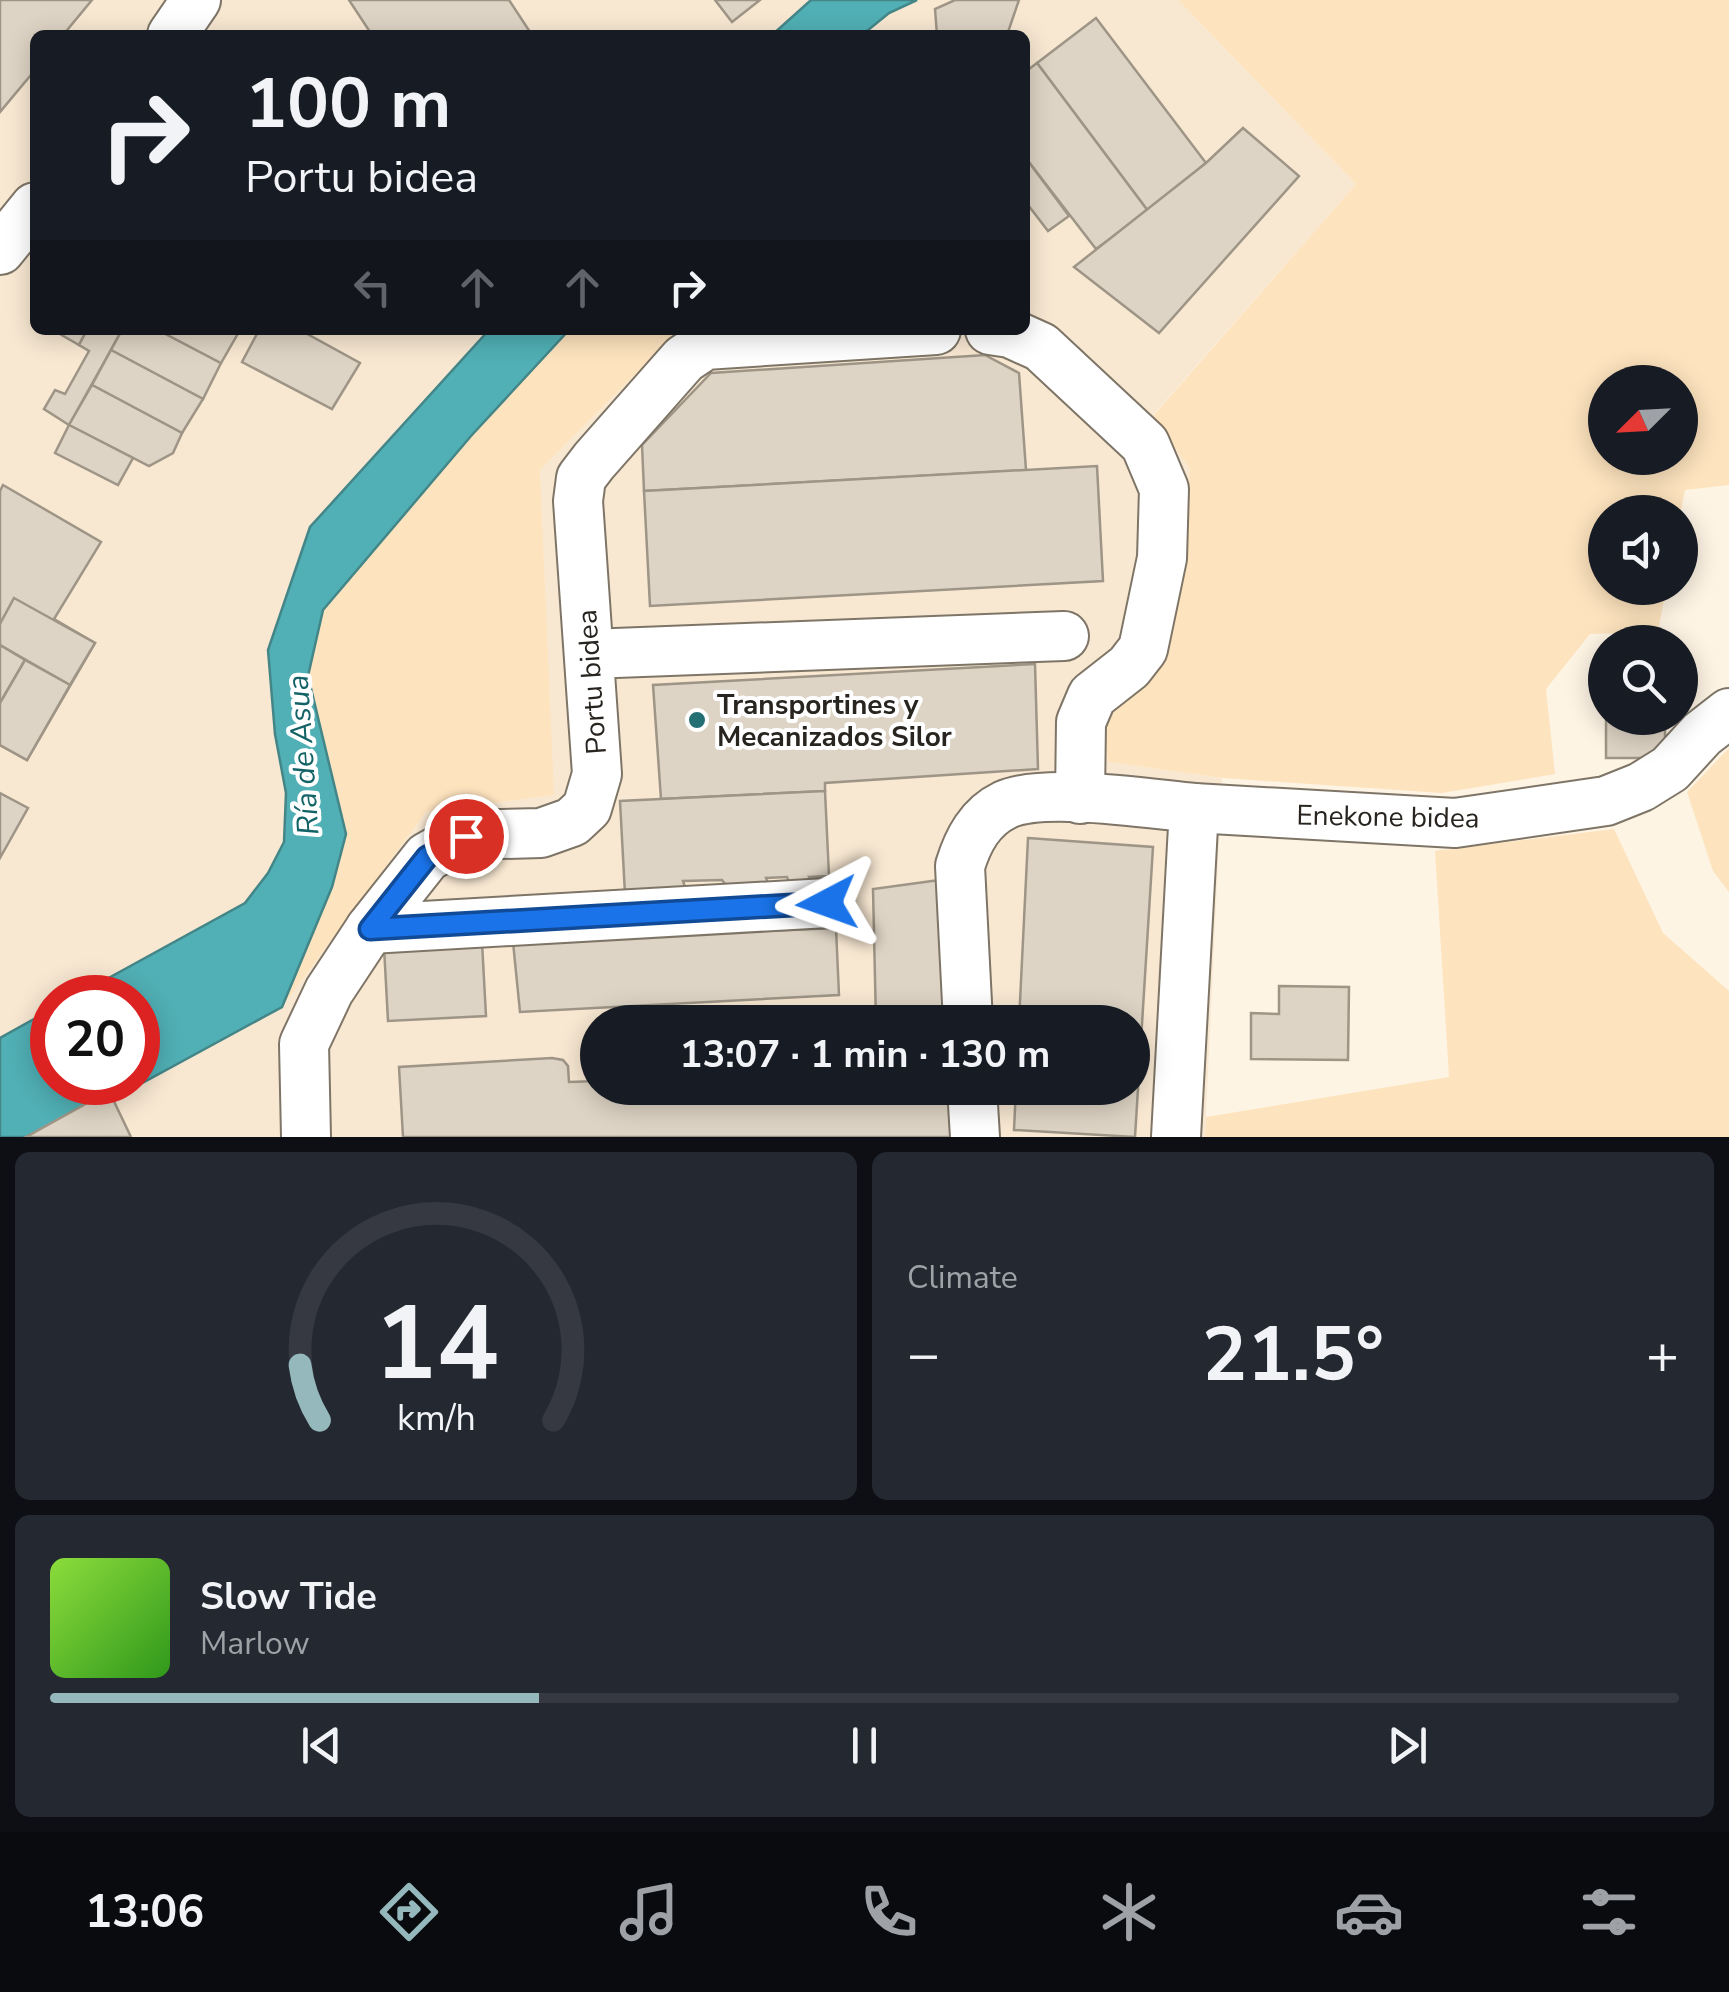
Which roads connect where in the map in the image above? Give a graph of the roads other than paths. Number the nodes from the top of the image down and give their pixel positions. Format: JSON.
{"nodes":[{"id":1,"x":196,"y":0,"type":"edge"},
{"id":2,"x":175,"y":30,"type":"edge"},
{"id":3,"x":30,"y":213,"type":"edge"},
{"id":4,"x":0,"y":250,"type":"edge"},
{"id":5,"x":859,"y":335,"type":"edge"},
{"id":6,"x":1015,"y":335,"type":"edge"},
{"id":7,"x":1064,"y":636,"type":"dead end"},
{"id":8,"x":589,"y":654,"type":"junction"},
{"id":9,"x":1729,"y":713,"type":"edge"},
{"id":10,"x":1080,"y":799,"type":"junction"},
{"id":11,"x":1194,"y":808,"type":"junction"},
{"id":12,"x":827,"y":903,"type":"dead end"},
{"id":13,"x":370,"y":929,"type":"junction"},
{"id":14,"x":967,"y":1005,"type":"edge"},
{"id":15,"x":973,"y":1105,"type":"edge"},
{"id":16,"x":306,"y":1137,"type":"edge"},
{"id":17,"x":975,"y":1137,"type":"edge"},
{"id":18,"x":1176,"y":1137,"type":"edge"}],
"edges":[{"from":1,"to":2,"type":"street"},
{"from":3,"to":4,"type":"street"},
{"from":5,"to":8,"type":"street","name":"Portu bidea"},
{"from":6,"to":10,"type":"street"},
{"from":7,"to":8,"type":"street"},
{"from":8,"to":13,"type":"street","name":"Portu bidea"},
{"from":9,"to":11,"type":"street","name":"Enekone bidea"},
{"from":10,"to":11,"type":"street","name":"Enekone bidea"},
{"from":10,"to":14,"type":"street","name":"Enekone bidea"},
{"from":11,"to":18,"type":"street"},
{"from":12,"to":13,"type":"street"},
{"from":13,"to":16,"type":"street","name":"Portu bidea"},
{"from":15,"to":17,"type":"street"}]}
